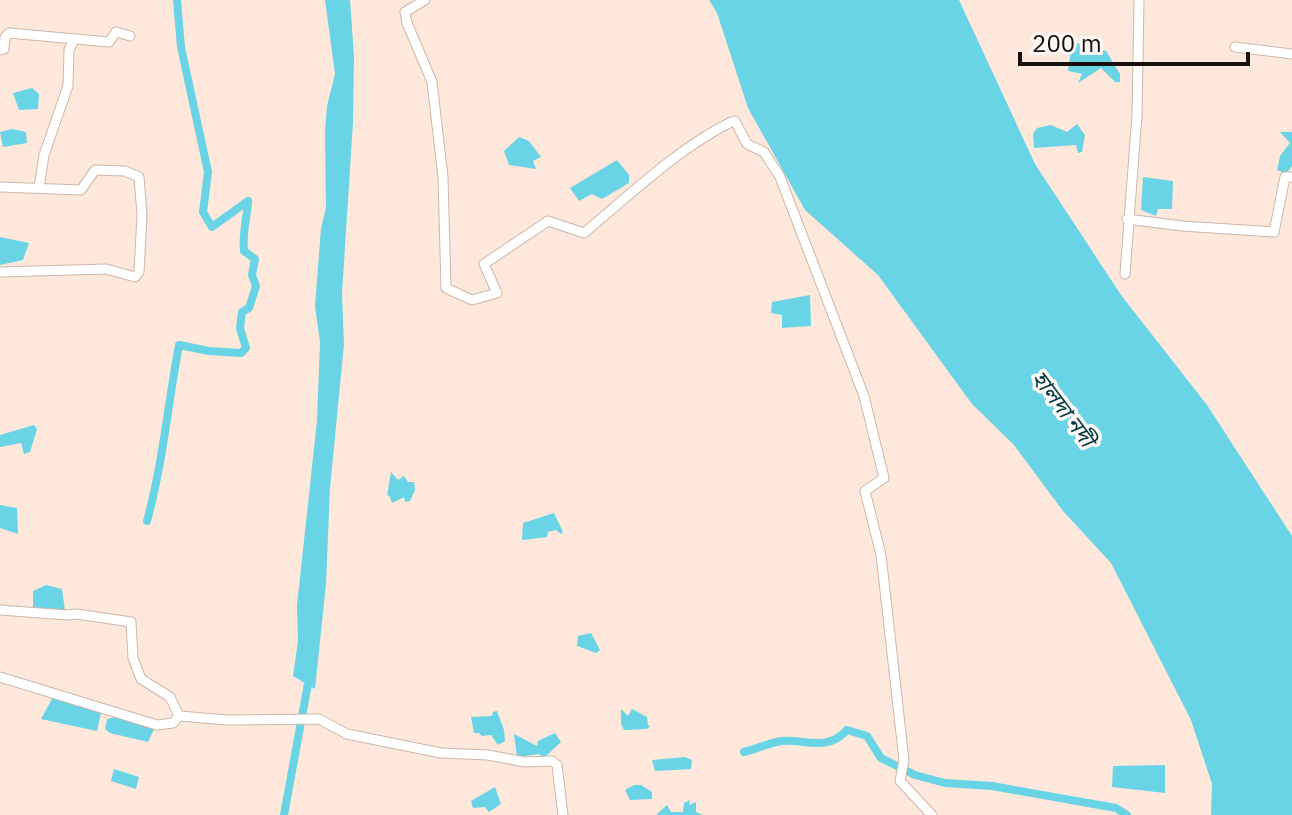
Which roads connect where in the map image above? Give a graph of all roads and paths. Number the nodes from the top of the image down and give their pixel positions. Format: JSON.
{"nodes":[{"id":1,"x":425,"y":0,"type":"edge"},
{"id":2,"x":1139,"y":0,"type":"edge"},
{"id":3,"x":130,"y":36,"type":"dead end"},
{"id":4,"x":74,"y":40,"type":"junction"},
{"id":5,"x":1235,"y":47,"type":"dead end"},
{"id":6,"x":0,"y":50,"type":"edge"},
{"id":7,"x":1292,"y":54,"type":"edge"},
{"id":8,"x":1292,"y":177,"type":"edge"},
{"id":9,"x":0,"y":187,"type":"edge"},
{"id":10,"x":39,"y":188,"type":"junction"},
{"id":11,"x":1127,"y":219,"type":"junction"},
{"id":12,"x":0,"y":272,"type":"edge"},
{"id":13,"x":1125,"y":274,"type":"dead end"},
{"id":14,"x":0,"y":610,"type":"edge"},
{"id":15,"x":0,"y":677,"type":"edge"},
{"id":16,"x":179,"y":716,"type":"junction"},
{"id":17,"x":563,"y":815,"type":"edge"},
{"id":18,"x":932,"y":815,"type":"edge"}],
"edges":[{"from":1,"to":18,"type":"street"},
{"from":2,"to":11,"type":"street"},
{"from":3,"to":4,"type":"street"},
{"from":4,"to":6,"type":"street"},
{"from":4,"to":10,"type":"street"},
{"from":5,"to":7,"type":"street"},
{"from":8,"to":11,"type":"street"},
{"from":9,"to":10,"type":"street"},
{"from":10,"to":12,"type":"street"},
{"from":11,"to":13,"type":"street"},
{"from":14,"to":16,"type":"street"},
{"from":15,"to":16,"type":"street"},
{"from":16,"to":17,"type":"street"}]}
